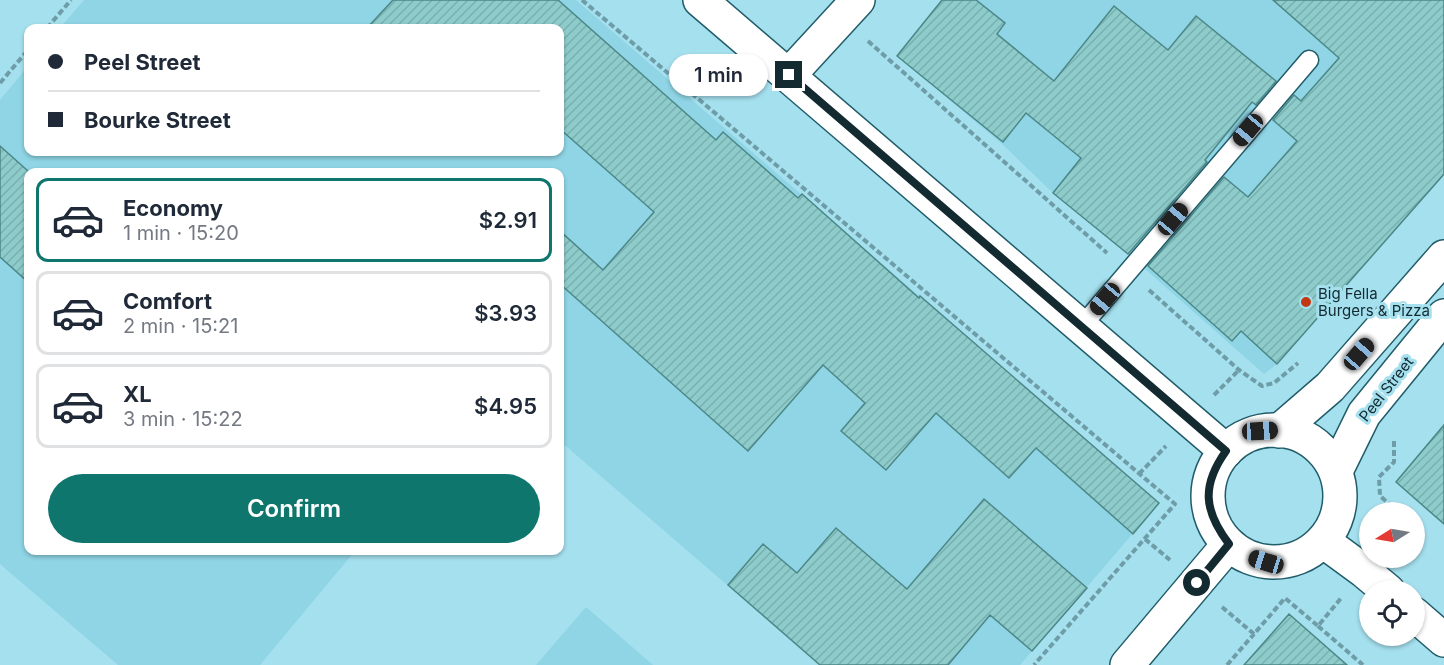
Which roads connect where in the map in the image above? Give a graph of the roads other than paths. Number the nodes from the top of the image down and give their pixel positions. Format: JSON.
{"nodes":[{"id":1,"x":700,"y":0,"type":"edge"},
{"id":2,"x":858,"y":0,"type":"edge"},
{"id":3,"x":1309,"y":60,"type":"dead end"},
{"id":4,"x":789,"y":75,"type":"junction"},
{"id":5,"x":1444,"y":257,"type":"edge"},
{"id":6,"x":1444,"y":316,"type":"edge"},
{"id":7,"x":1081,"y":327,"type":"junction"},
{"id":8,"x":1279,"y":430,"type":"junction"},
{"id":9,"x":1226,"y":451,"type":"junction"},
{"id":10,"x":1337,"y":469,"type":"junction"},
{"id":11,"x":1323,"y":541,"type":"junction"},
{"id":12,"x":1229,"y":544,"type":"junction"},
{"id":13,"x":1375,"y":580,"type":"edge"},
{"id":14,"x":1425,"y":624,"type":"edge"},
{"id":15,"x":1444,"y":640,"type":"edge"},
{"id":16,"x":1127,"y":665,"type":"edge"}],
"edges":[{"from":1,"to":4,"type":"main road"},
{"from":2,"to":4,"type":"main road"},
{"from":3,"to":7,"type":"lane"},
{"from":4,"to":7,"type":"main road"},
{"from":5,"to":8,"type":"main road"},
{"from":6,"to":10,"type":"main road","name":"Peel Street"},
{"from":7,"to":9,"type":"main road"},
{"from":8,"to":9,"type":"main road"},
{"from":8,"to":10,"type":"main road"},
{"from":9,"to":12,"type":"main road"},
{"from":10,"to":11,"type":"main road"},
{"from":11,"to":12,"type":"main road"},
{"from":11,"to":13,"type":"main road"},
{"from":12,"to":16,"type":"main road"},
{"from":14,"to":15,"type":"main road"}]}
